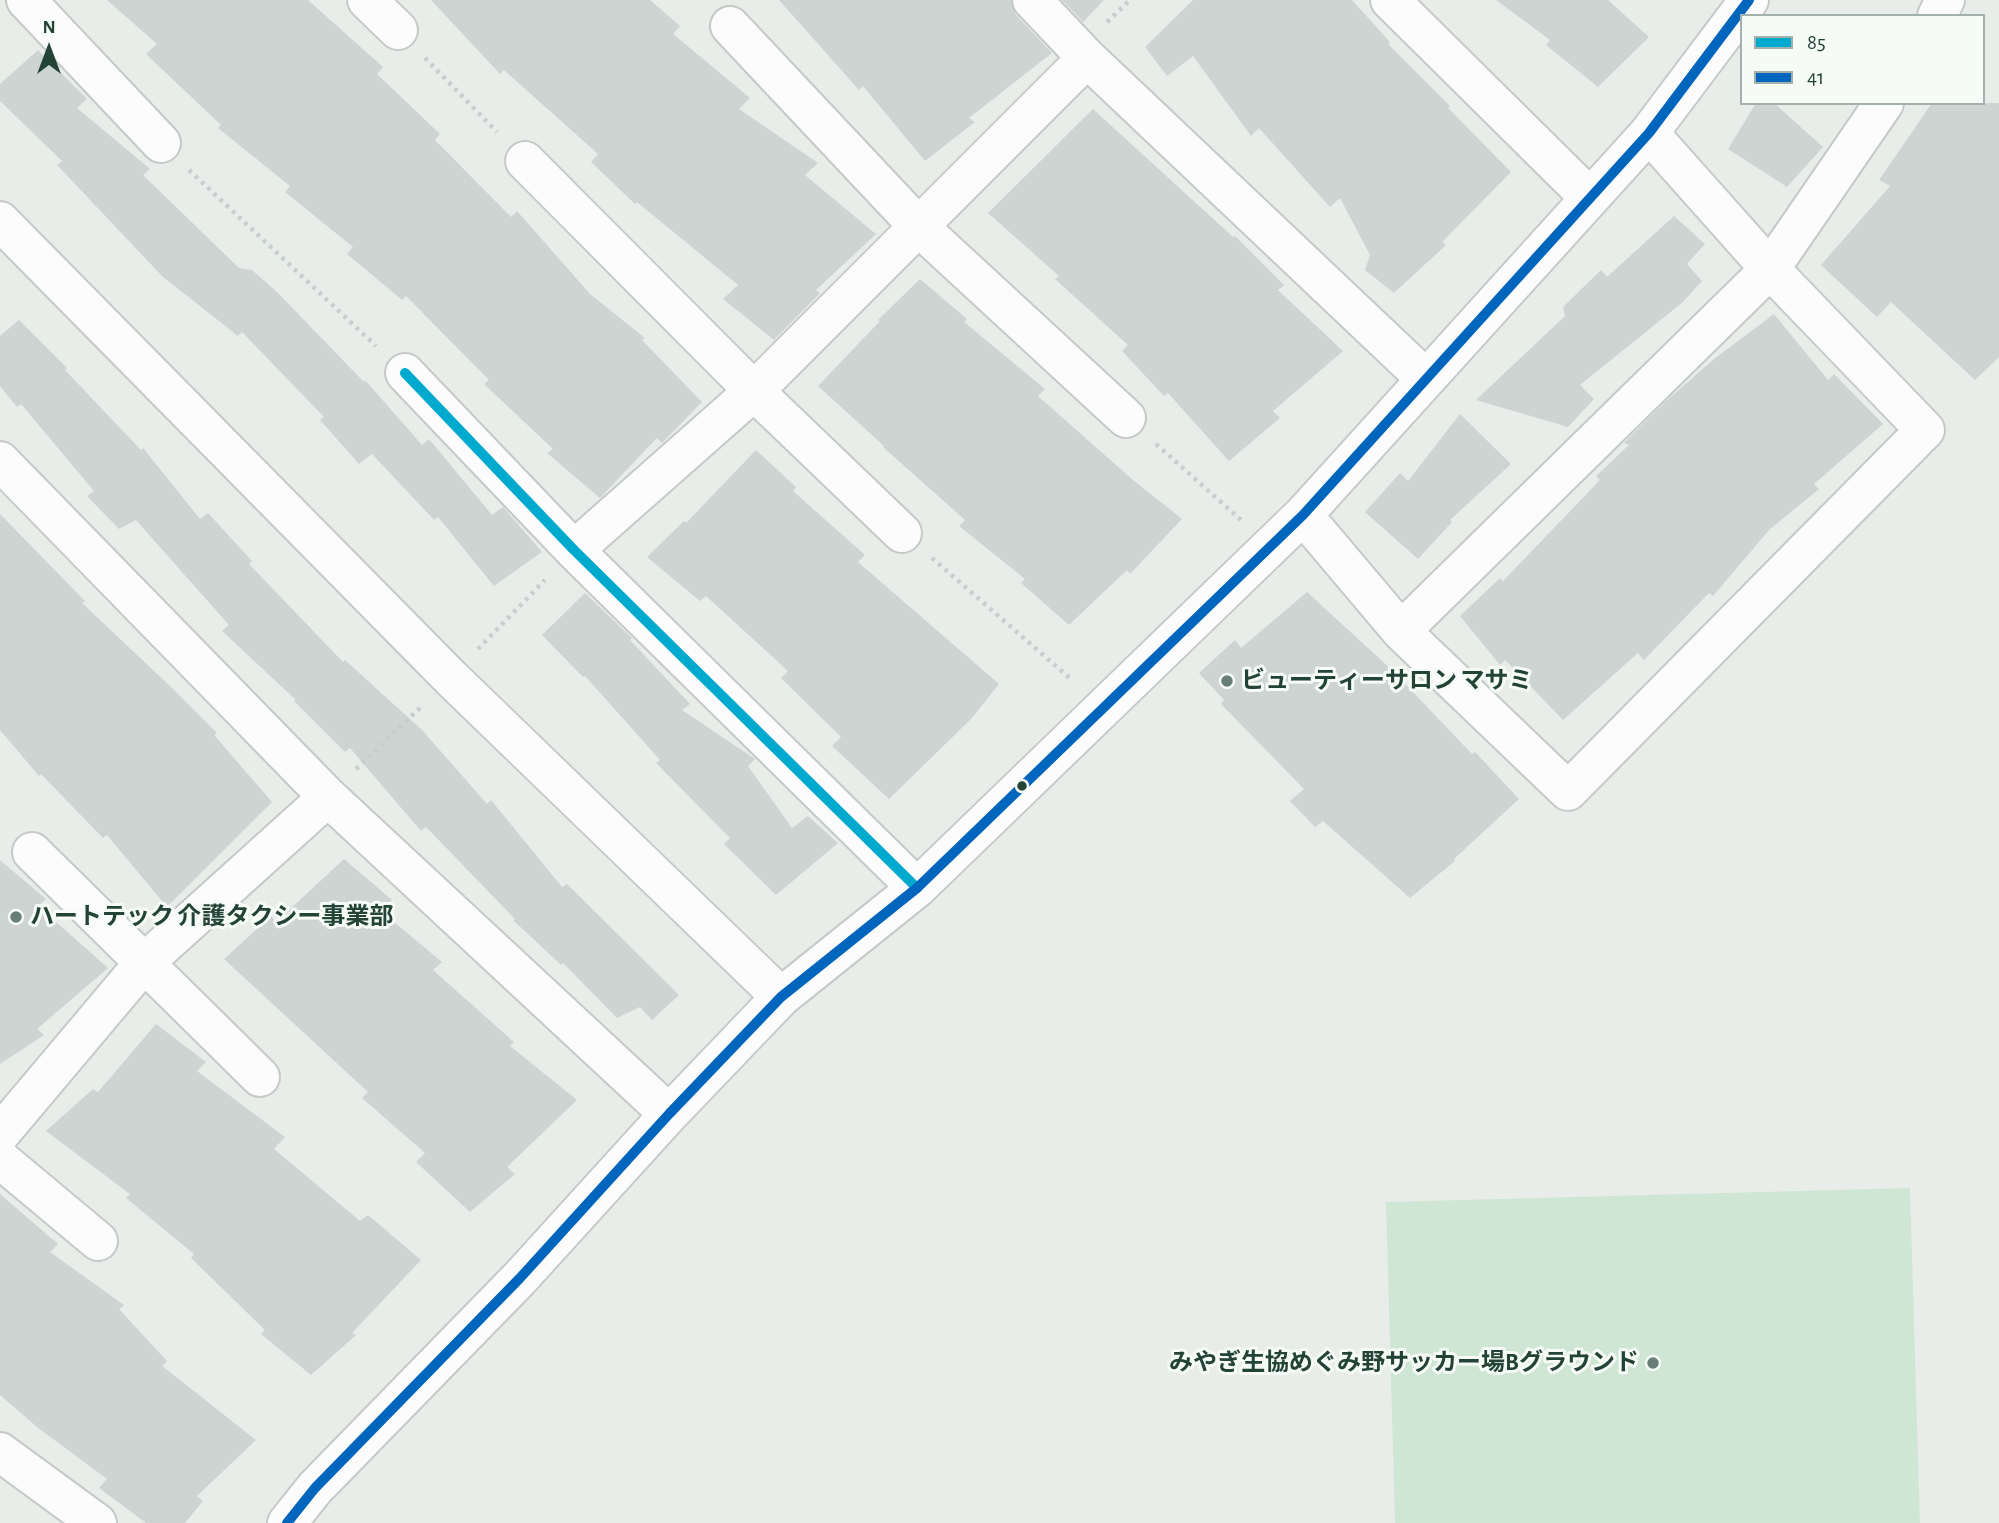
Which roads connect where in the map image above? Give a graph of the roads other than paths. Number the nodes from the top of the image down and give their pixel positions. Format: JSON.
{"nodes":[{"id":1,"x":27,"y":0,"type":"edge"},
{"id":2,"x":368,"y":0,"type":"edge"},
{"id":3,"x":1032,"y":0,"type":"edge"},
{"id":4,"x":1390,"y":0,"type":"edge"},
{"id":5,"x":1749,"y":0,"type":"edge"},
{"id":6,"x":730,"y":26,"type":"dead end"},
{"id":7,"x":398,"y":30,"type":"road end"},
{"id":8,"x":1087,"y":58,"type":"junction"},
{"id":9,"x":1883,"y":105,"type":"edge"},
{"id":10,"x":1649,"y":133,"type":"junction"},
{"id":11,"x":161,"y":142,"type":"road end"},
{"id":12,"x":525,"y":161,"type":"road end"},
{"id":13,"x":1590,"y":198,"type":"junction"},
{"id":14,"x":0,"y":221,"type":"edge"},
{"id":15,"x":919,"y":227,"type":"junction"},
{"id":16,"x":1770,"y":269,"type":"junction"},
{"id":17,"x":405,"y":373,"type":"road end"},
{"id":18,"x":1426,"y":379,"type":"junction"},
{"id":19,"x":754,"y":391,"type":"junction"},
{"id":20,"x":1126,"y":418,"type":"road end"},
{"id":21,"x":0,"y":461,"type":"edge"},
{"id":22,"x":1303,"y":515,"type":"junction"},
{"id":23,"x":902,"y":533,"type":"road end"},
{"id":24,"x":574,"y":550,"type":"junction"},
{"id":25,"x":1401,"y":631,"type":"junction"},
{"id":26,"x":328,"y":797,"type":"junction"},
{"id":27,"x":32,"y":852,"type":"dead end"},
{"id":28,"x":917,"y":888,"type":"junction"},
{"id":29,"x":144,"y":963,"type":"junction"},
{"id":30,"x":781,"y":997,"type":"junction"},
{"id":31,"x":260,"y":1077,"type":"dead end"},
{"id":32,"x":669,"y":1114,"type":"junction"},
{"id":33,"x":0,"y":1134,"type":"edge"},
{"id":34,"x":0,"y":1159,"type":"edge"},
{"id":35,"x":98,"y":1241,"type":"dead end"},
{"id":36,"x":0,"y":1452,"type":"edge"},
{"id":37,"x":97,"y":1523,"type":"edge"},
{"id":38,"x":287,"y":1523,"type":"edge"}],
"edges":[{"from":1,"to":11,"type":"street"},
{"from":2,"to":7,"type":"street"},
{"from":3,"to":8,"type":"street"},
{"from":4,"to":13,"type":"street"},
{"from":5,"to":10,"type":"street"},
{"from":6,"to":15,"type":"street"},
{"from":8,"to":15,"type":"street"},
{"from":8,"to":18,"type":"street"},
{"from":9,"to":16,"type":"street"},
{"from":10,"to":13,"type":"street"},
{"from":10,"to":16,"type":"street"},
{"from":12,"to":19,"type":"street"},
{"from":13,"to":18,"type":"street"},
{"from":14,"to":30,"type":"street"},
{"from":15,"to":19,"type":"street"},
{"from":15,"to":20,"type":"street"},
{"from":16,"to":25,"type":"street"},
{"from":16,"to":25,"type":"street"},
{"from":17,"to":24,"type":"street"},
{"from":18,"to":22,"type":"street"},
{"from":19,"to":23,"type":"street"},
{"from":19,"to":24,"type":"street"},
{"from":21,"to":26,"type":"street"},
{"from":22,"to":25,"type":"street"},
{"from":22,"to":28,"type":"street"},
{"from":24,"to":28,"type":"street"},
{"from":26,"to":29,"type":"street"},
{"from":26,"to":32,"type":"street"},
{"from":27,"to":29,"type":"street"},
{"from":28,"to":30,"type":"street"},
{"from":29,"to":31,"type":"street"},
{"from":29,"to":33,"type":"street"},
{"from":30,"to":32,"type":"street"},
{"from":32,"to":38,"type":"street"},
{"from":34,"to":35,"type":"street"},
{"from":36,"to":37,"type":"street"}]}
